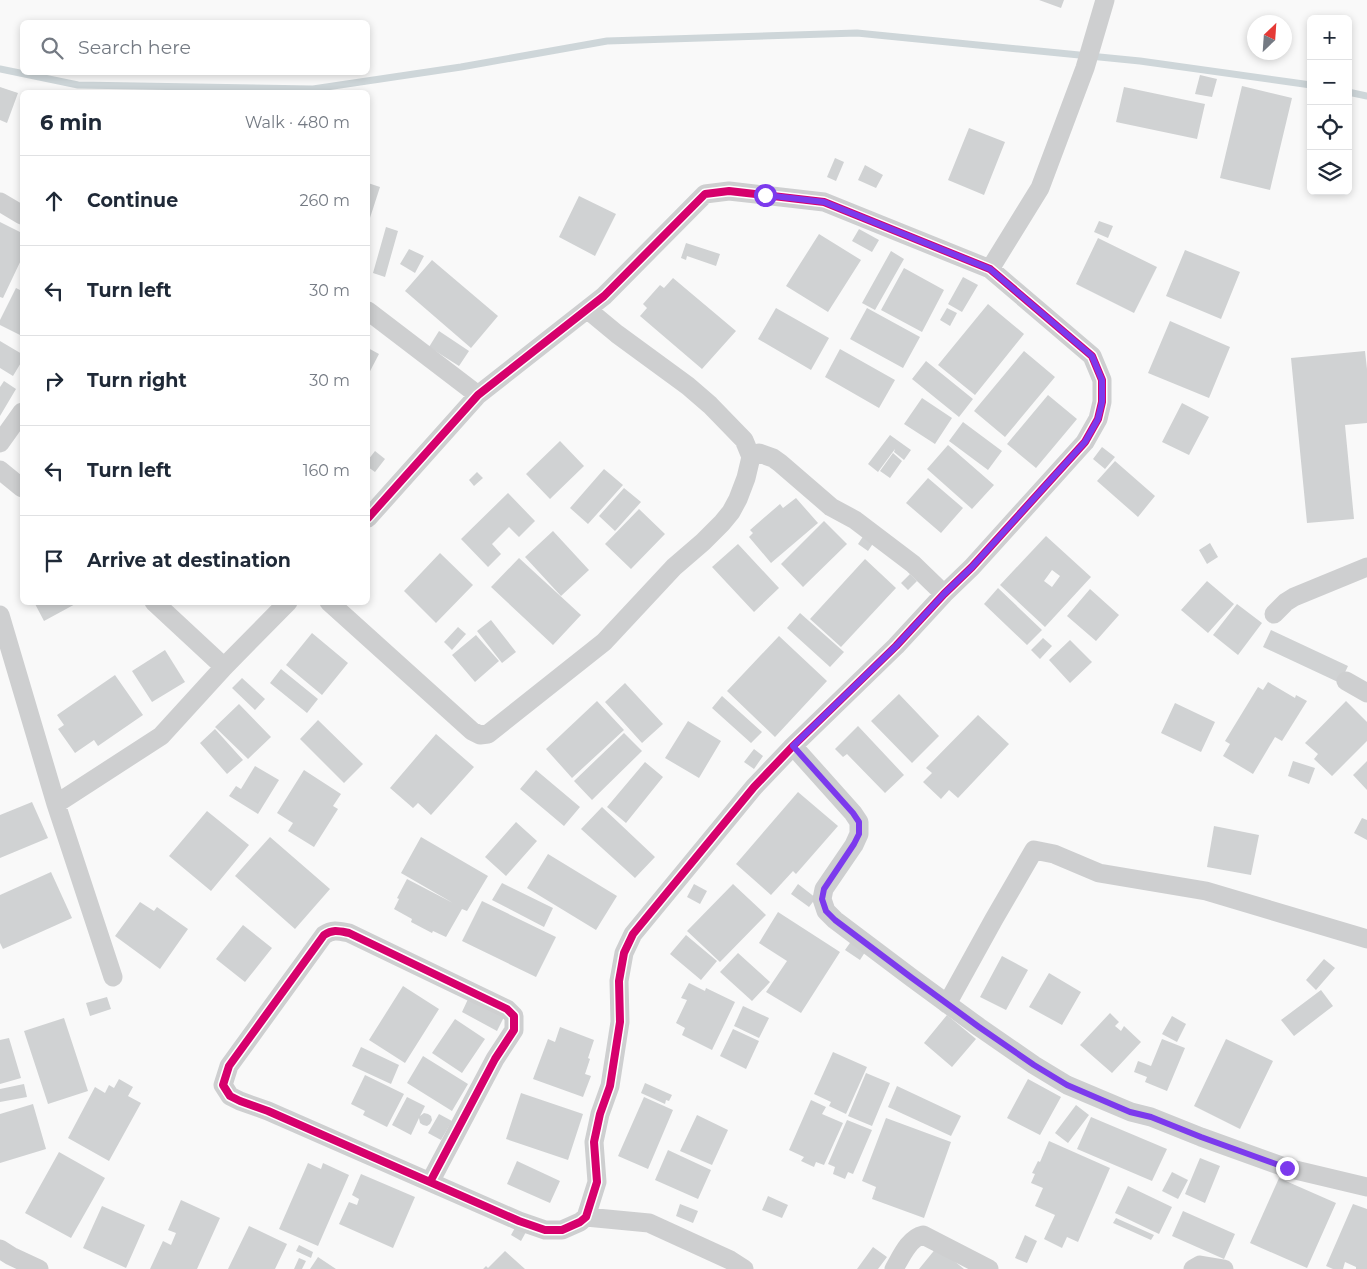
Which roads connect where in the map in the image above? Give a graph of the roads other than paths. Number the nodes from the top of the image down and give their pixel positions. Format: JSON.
{"nodes":[{"id":1,"x":1105,"y":0,"type":"edge"},
{"id":2,"x":0,"y":202,"type":"edge"},
{"id":3,"x":20,"y":214,"type":"edge"},
{"id":4,"x":990,"y":269,"type":"junction"},
{"id":5,"x":588,"y":310,"type":"junction"},
{"id":6,"x":370,"y":313,"type":"edge"},
{"id":7,"x":478,"y":395,"type":"junction"},
{"id":8,"x":20,"y":415,"type":"edge"},
{"id":9,"x":0,"y":443,"type":"edge"},
{"id":10,"x":751,"y":457,"type":"junction"},
{"id":11,"x":0,"y":470,"type":"edge"},
{"id":12,"x":20,"y":486,"type":"edge"},
{"id":13,"x":370,"y":516,"type":"edge"},
{"id":14,"x":1367,"y":567,"type":"edge"},
{"id":15,"x":944,"y":594,"type":"junction"},
{"id":16,"x":157,"y":605,"type":"edge"},
{"id":17,"x":285,"y":605,"type":"edge"},
{"id":18,"x":332,"y":605,"type":"edge"},
{"id":19,"x":1274,"y":614,"type":"dead end"},
{"id":20,"x":0,"y":615,"type":"edge"},
{"id":21,"x":224,"y":667,"type":"junction"},
{"id":22,"x":1346,"y":681,"type":"dead end"},
{"id":23,"x":1367,"y":693,"type":"edge"},
{"id":24,"x":793,"y":746,"type":"junction"},
{"id":25,"x":56,"y":804,"type":"junction"},
{"id":26,"x":1367,"y":939,"type":"edge"},
{"id":27,"x":113,"y":977,"type":"dead end"},
{"id":28,"x":947,"y":1004,"type":"junction"},
{"id":29,"x":430,"y":1182,"type":"junction"},
{"id":30,"x":1367,"y":1187,"type":"edge"},
{"id":31,"x":586,"y":1217,"type":"junction"},
{"id":32,"x":0,"y":1249,"type":"edge"},
{"id":33,"x":40,"y":1269,"type":"edge"},
{"id":34,"x":744,"y":1269,"type":"edge"},
{"id":35,"x":894,"y":1269,"type":"edge"},
{"id":36,"x":989,"y":1269,"type":"edge"},
{"id":37,"x":1193,"y":1269,"type":"edge"},
{"id":38,"x":1224,"y":1269,"type":"edge"}],
"edges":[{"from":1,"to":4,"type":"street"},
{"from":2,"to":3,"type":"street"},
{"from":4,"to":5,"type":"street"},
{"from":4,"to":15,"type":"street"},
{"from":5,"to":7,"type":"street"},
{"from":5,"to":10,"type":"street"},
{"from":6,"to":7,"type":"street"},
{"from":7,"to":13,"type":"street"},
{"from":8,"to":9,"type":"street"},
{"from":10,"to":15,"type":"street"},
{"from":10,"to":18,"type":"street"},
{"from":11,"to":12,"type":"street"},
{"from":14,"to":19,"type":"street"},
{"from":15,"to":24,"type":"street"},
{"from":16,"to":21,"type":"street"},
{"from":17,"to":21,"type":"street"},
{"from":20,"to":25,"type":"street"},
{"from":21,"to":25,"type":"street"},
{"from":22,"to":23,"type":"street"},
{"from":24,"to":28,"type":"street"},
{"from":24,"to":31,"type":"street"},
{"from":25,"to":27,"type":"street"},
{"from":26,"to":28,"type":"street"},
{"from":28,"to":30,"type":"street"},
{"from":29,"to":29,"type":"street"},
{"from":29,"to":31,"type":"street"},
{"from":31,"to":34,"type":"street"},
{"from":32,"to":33,"type":"street"},
{"from":35,"to":36,"type":"street"},
{"from":37,"to":38,"type":"street"}]}
